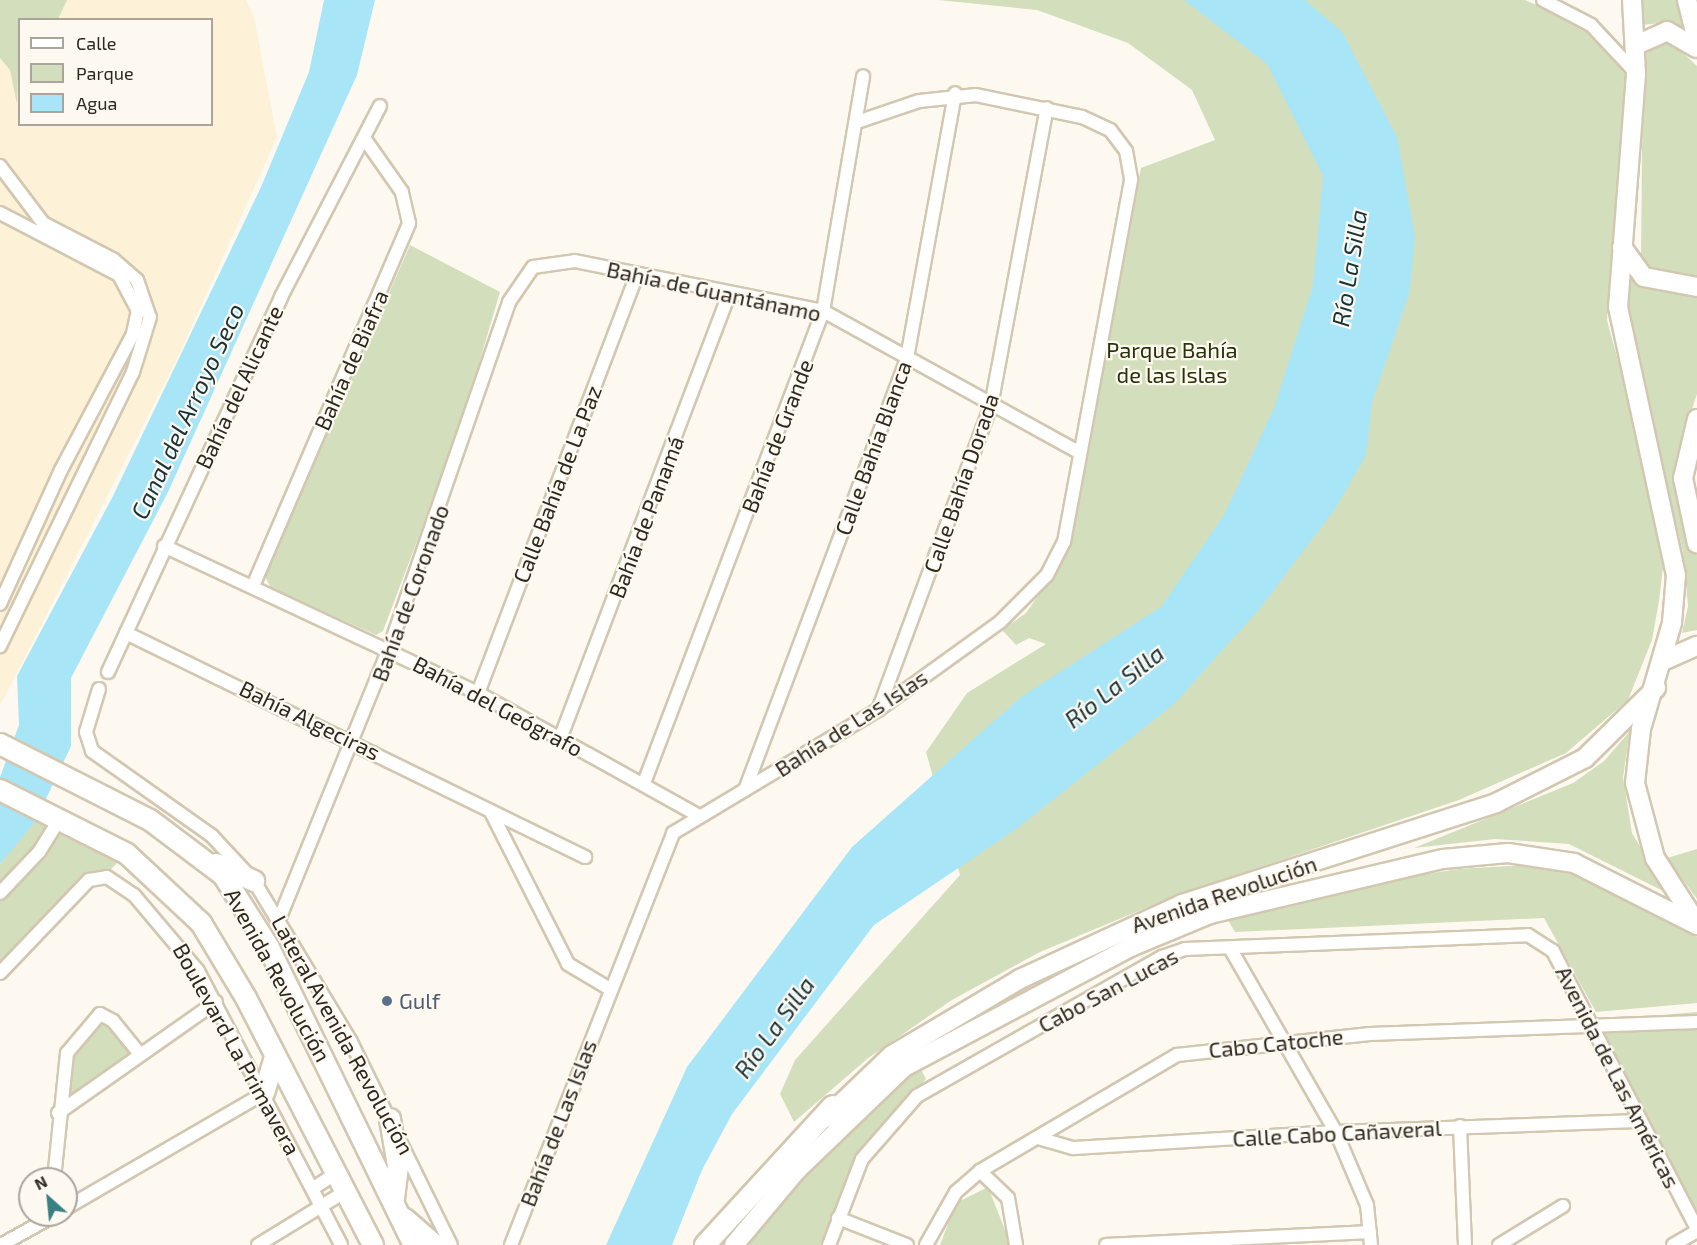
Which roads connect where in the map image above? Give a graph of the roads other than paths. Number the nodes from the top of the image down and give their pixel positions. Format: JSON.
{"nodes":[{"id":1,"x":1543,"y":0,"type":"edge"},
{"id":2,"x":1575,"y":0,"type":"edge"},
{"id":3,"x":1632,"y":0,"type":"edge"},
{"id":4,"x":1687,"y":0,"type":"edge"},
{"id":5,"x":1578,"y":15,"type":"junction"},
{"id":6,"x":1697,"y":40,"type":"edge"},
{"id":7,"x":1636,"y":45,"type":"junction"},
{"id":8,"x":1697,"y":48,"type":"edge"},
{"id":9,"x":1636,"y":74,"type":"junction"},
{"id":10,"x":863,"y":76,"type":"dead end"},
{"id":11,"x":956,"y":93,"type":"junction"},
{"id":12,"x":380,"y":106,"type":"dead end"},
{"id":13,"x":1047,"y":108,"type":"junction"},
{"id":14,"x":858,"y":122,"type":"junction"},
{"id":15,"x":364,"y":138,"type":"junction"},
{"id":16,"x":0,"y":166,"type":"edge"},
{"id":17,"x":0,"y":213,"type":"edge"},
{"id":18,"x":1622,"y":247,"type":"junction"},
{"id":19,"x":533,"y":267,"type":"joint"},
{"id":20,"x":636,"y":276,"type":"junction"},
{"id":21,"x":1697,"y":287,"type":"edge"},
{"id":22,"x":729,"y":294,"type":"junction"},
{"id":23,"x":823,"y":311,"type":"junction"},
{"id":24,"x":907,"y":358,"type":"junction"},
{"id":25,"x":991,"y":406,"type":"junction"},
{"id":26,"x":1697,"y":419,"type":"edge"},
{"id":27,"x":1078,"y":452,"type":"junction"},
{"id":28,"x":1697,"y":544,"type":"edge"},
{"id":29,"x":164,"y":546,"type":"junction"},
{"id":30,"x":253,"y":586,"type":"junction"},
{"id":31,"x":0,"y":604,"type":"edge"},
{"id":32,"x":126,"y":633,"type":"junction"},
{"id":33,"x":0,"y":646,"type":"edge"},
{"id":34,"x":1697,"y":646,"type":"edge"},
{"id":35,"x":389,"y":649,"type":"junction"},
{"id":36,"x":1665,"y":660,"type":"junction"},
{"id":37,"x":108,"y":672,"type":"dead end"},
{"id":38,"x":1656,"y":688,"type":"junction"},
{"id":39,"x":99,"y":689,"type":"dead end"},
{"id":40,"x":478,"y":693,"type":"junction"},
{"id":41,"x":878,"y":710,"type":"junction"},
{"id":42,"x":560,"y":739,"type":"junction"},
{"id":43,"x":354,"y":740,"type":"junction"},
{"id":44,"x":0,"y":744,"type":"edge"},
{"id":45,"x":644,"y":783,"type":"junction"},
{"id":46,"x":0,"y":790,"type":"edge"},
{"id":47,"x":745,"y":790,"type":"junction"},
{"id":48,"x":491,"y":812,"type":"junction"},
{"id":49,"x":697,"y":815,"type":"junction"},
{"id":50,"x":59,"y":820,"type":"junction"},
{"id":51,"x":585,"y":857,"type":"dead end"},
{"id":52,"x":205,"y":859,"type":"junction"},
{"id":53,"x":254,"y":881,"type":"junction"},
{"id":54,"x":0,"y":893,"type":"edge"},
{"id":55,"x":280,"y":917,"type":"junction"},
{"id":56,"x":1697,"y":924,"type":"edge"},
{"id":57,"x":1528,"y":935,"type":"joint"},
{"id":58,"x":1230,"y":948,"type":"junction"},
{"id":59,"x":0,"y":973,"type":"edge"},
{"id":60,"x":610,"y":989,"type":"junction"},
{"id":61,"x":216,"y":1002,"type":"junction"},
{"id":62,"x":1697,"y":1022,"type":"edge"},
{"id":63,"x":1589,"y":1023,"type":"junction"},
{"id":64,"x":1286,"y":1039,"type":"junction"},
{"id":65,"x":138,"y":1052,"type":"junction"},
{"id":66,"x":275,"y":1058,"type":"junction"},
{"id":67,"x":264,"y":1093,"type":"junction"},
{"id":68,"x":833,"y":1106,"type":"junction"},
{"id":69,"x":58,"y":1113,"type":"junction"},
{"id":70,"x":390,"y":1119,"type":"junction"},
{"id":71,"x":1638,"y":1121,"type":"junction"},
{"id":72,"x":1460,"y":1126,"type":"junction"},
{"id":73,"x":1336,"y":1132,"type":"junction"},
{"id":74,"x":1038,"y":1138,"type":"junction"},
{"id":75,"x":55,"y":1167,"type":"edge"},
{"id":76,"x":797,"y":1170,"type":"junction"},
{"id":77,"x":980,"y":1171,"type":"junction"},
{"id":78,"x":335,"y":1174,"type":"junction"},
{"id":79,"x":315,"y":1187,"type":"junction"},
{"id":80,"x":346,"y":1191,"type":"junction"},
{"id":81,"x":78,"y":1201,"type":"edge"},
{"id":82,"x":324,"y":1206,"type":"junction"},
{"id":83,"x":1563,"y":1206,"type":"dead end"},
{"id":84,"x":398,"y":1209,"type":"junction"},
{"id":85,"x":838,"y":1218,"type":"junction"},
{"id":86,"x":33,"y":1227,"type":"edge"},
{"id":87,"x":1697,"y":1230,"type":"edge"},
{"id":88,"x":1370,"y":1239,"type":"edge"},
{"id":89,"x":1,"y":1245,"type":"edge"},
{"id":90,"x":258,"y":1245,"type":"edge"},
{"id":91,"x":341,"y":1245,"type":"edge"},
{"id":92,"x":373,"y":1245,"type":"edge"},
{"id":93,"x":414,"y":1245,"type":"edge"},
{"id":94,"x":435,"y":1245,"type":"edge"},
{"id":95,"x":451,"y":1245,"type":"edge"},
{"id":96,"x":511,"y":1245,"type":"edge"},
{"id":97,"x":705,"y":1245,"type":"edge"},
{"id":98,"x":734,"y":1245,"type":"edge"},
{"id":99,"x":829,"y":1245,"type":"edge"},
{"id":100,"x":907,"y":1245,"type":"edge"},
{"id":101,"x":927,"y":1245,"type":"edge"},
{"id":102,"x":1016,"y":1245,"type":"edge"},
{"id":103,"x":1106,"y":1245,"type":"edge"},
{"id":104,"x":1465,"y":1245,"type":"edge"},
{"id":105,"x":1499,"y":1245,"type":"edge"},
{"id":106,"x":1673,"y":1245,"type":"edge"}],
"edges":[{"from":1,"to":5,"type":"street"},
{"from":2,"to":5,"type":"street"},
{"from":3,"to":7,"type":"main road"},
{"from":4,"to":6,"type":"main road"},
{"from":5,"to":9,"type":"street"},
{"from":7,"to":8,"type":"main road"},
{"from":7,"to":9,"type":"main road"},
{"from":9,"to":18,"type":"main road"},
{"from":10,"to":14,"type":"street","name":"Bahía de Grande"},
{"from":11,"to":13,"type":"street"},
{"from":11,"to":14,"type":"street"},
{"from":11,"to":24,"type":"street","name":"Calle Bahía Blanca"},
{"from":12,"to":15,"type":"street","name":"Bahía del Alicante"},
{"from":13,"to":25,"type":"street","name":"Calle Bahía Dorada"},
{"from":13,"to":27,"type":"street","name":"Bahía de Las Islas"},
{"from":14,"to":23,"type":"street","name":"Bahía de Grande"},
{"from":15,"to":29,"type":"street","name":"Bahía del Alicante"},
{"from":15,"to":30,"type":"street","name":"Bahía de Biafra"},
{"from":16,"to":33,"type":"street"},
{"from":17,"to":31,"type":"street"},
{"from":18,"to":21,"type":"main road"},
{"from":18,"to":36,"type":"main road"},
{"from":19,"to":20,"type":"street","name":"Bahía de Guantánamo"},
{"from":19,"to":35,"type":"street","name":"Bahía de Coronado"},
{"from":20,"to":22,"type":"street","name":"Bahía de Guantánamo"},
{"from":20,"to":40,"type":"street","name":"Calle Bahía de La Paz"},
{"from":22,"to":23,"type":"street","name":"Bahía de Guantánamo"},
{"from":22,"to":42,"type":"street","name":"Bahía de Panamá"},
{"from":23,"to":24,"type":"street","name":"Bahía de Guantánamo"},
{"from":23,"to":45,"type":"street","name":"Bahía de Grande"},
{"from":24,"to":25,"type":"street","name":"Bahía de Guantánamo"},
{"from":24,"to":47,"type":"street","name":"Calle Bahía Blanca"},
{"from":25,"to":27,"type":"street","name":"Bahía de Guantánamo"},
{"from":25,"to":41,"type":"street","name":"Calle Bahía Dorada"},
{"from":26,"to":28,"type":"main road"},
{"from":27,"to":41,"type":"street","name":"Bahía de Las Islas"},
{"from":29,"to":30,"type":"street","name":"Bahía del Geógrafo"},
{"from":29,"to":32,"type":"street","name":"Bahía del Alicante"},
{"from":30,"to":35,"type":"street","name":"Bahía del Geógrafo"},
{"from":32,"to":37,"type":"street","name":"Bahía del Alicante"},
{"from":32,"to":43,"type":"street","name":"Bahía Algeciras"},
{"from":34,"to":36,"type":"main road"},
{"from":35,"to":40,"type":"street","name":"Bahía del Geógrafo"},
{"from":35,"to":43,"type":"street","name":"Bahía de Coronado"},
{"from":36,"to":38,"type":"main road"},
{"from":38,"to":56,"type":"main road"},
{"from":38,"to":68,"type":"main road","name":"Avenida Revolución"},
{"from":39,"to":53,"type":"street","name":"Lateral Avenida Revolución"},
{"from":40,"to":42,"type":"street","name":"Bahía del Geógrafo"},
{"from":41,"to":47,"type":"street","name":"Bahía de Las Islas"},
{"from":42,"to":45,"type":"street","name":"Bahía del Geógrafo"},
{"from":43,"to":48,"type":"street","name":"Bahía Algeciras"},
{"from":43,"to":55,"type":"street","name":"Bahía de Coronado"},
{"from":44,"to":52,"type":"main road","name":"Avenida Revolución"},
{"from":45,"to":49,"type":"street","name":"Bahía del Geógrafo"},
{"from":46,"to":50,"type":"main road","name":"Avenida Revolución"},
{"from":47,"to":49,"type":"street","name":"Bahía de Las Islas"},
{"from":48,"to":51,"type":"street","name":"Bahía Algeciras"},
{"from":48,"to":60,"type":"street"},
{"from":49,"to":60,"type":"street","name":"Bahía de Las Islas"},
{"from":50,"to":54,"type":"street"},
{"from":50,"to":66,"type":"main road","name":"Avenida Revolución"},
{"from":52,"to":53,"type":"main road"},
{"from":52,"to":84,"type":"main road","name":"Avenida Revolución"},
{"from":53,"to":55,"type":"street","name":"Lateral Avenida Revolución"},
{"from":55,"to":70,"type":"street","name":"Lateral Avenida Revolución"},
{"from":56,"to":76,"type":"main road","name":"Avenida Revolución"},
{"from":57,"to":58,"type":"street","name":"Cabo San Lucas"},
{"from":57,"to":63,"type":"street","name":"Avenida de Las Américas"},
{"from":58,"to":64,"type":"street"},
{"from":58,"to":85,"type":"street","name":"Cabo San Lucas"},
{"from":59,"to":61,"type":"street","name":"Boulevard La Primavera"},
{"from":60,"to":96,"type":"street","name":"Bahía de Las Islas"},
{"from":61,"to":65,"type":"street"},
{"from":61,"to":67,"type":"street","name":"Boulevard La Primavera"},
{"from":62,"to":63,"type":"street","name":"Cabo Catoche"},
{"from":63,"to":64,"type":"street","name":"Cabo Catoche"},
{"from":63,"to":71,"type":"street","name":"Avenida de Las Américas"},
{"from":64,"to":73,"type":"street"},
{"from":64,"to":74,"type":"street","name":"Cabo Catoche"},
{"from":65,"to":69,"type":"street"},
{"from":65,"to":69,"type":"street"},
{"from":66,"to":67,"type":"main road"},
{"from":66,"to":78,"type":"main road","name":"Avenida Revolución"},
{"from":67,"to":79,"type":"street","name":"Boulevard La Primavera"},
{"from":67,"to":81,"type":"street"},
{"from":68,"to":76,"type":"main road","name":"Avenida Revolución"},
{"from":68,"to":97,"type":"main road"},
{"from":69,"to":75,"type":"street"},
{"from":70,"to":84,"type":"main road"},
{"from":70,"to":95,"type":"street","name":"Lateral Avenida Revolución"},
{"from":71,"to":72,"type":"street","name":"Calle Cabo Cañaveral"},
{"from":71,"to":87,"type":"street","name":"Avenida de Las Américas"},
{"from":72,"to":73,"type":"street","name":"Calle Cabo Cañaveral"},
{"from":72,"to":104,"type":"street"},
{"from":73,"to":74,"type":"street","name":"Calle Cabo Cañaveral"},
{"from":73,"to":88,"type":"street"},
{"from":74,"to":77,"type":"street","name":"Cabo Catoche"},
{"from":76,"to":98,"type":"main road","name":"Avenida Revolución"},
{"from":77,"to":101,"type":"street","name":"Cabo Catoche"},
{"from":77,"to":102,"type":"street"},
{"from":78,"to":79,"type":"street"},
{"from":78,"to":80,"type":"main road","name":"Avenida Revolución"},
{"from":79,"to":82,"type":"street","name":"Boulevard La Primavera"},
{"from":80,"to":82,"type":"street"},
{"from":80,"to":92,"type":"main road","name":"Avenida Revolución"},
{"from":82,"to":90,"type":"street"},
{"from":82,"to":91,"type":"street","name":"Boulevard La Primavera"},
{"from":83,"to":105,"type":"street"},
{"from":84,"to":93,"type":"main road","name":"Avenida Revolución"},
{"from":84,"to":94,"type":"main road"},
{"from":85,"to":99,"type":"street","name":"Cabo San Lucas"},
{"from":85,"to":100,"type":"street"},
{"from":86,"to":89,"type":"street"},
{"from":87,"to":106,"type":"street"},
{"from":88,"to":103,"type":"street"}]}
